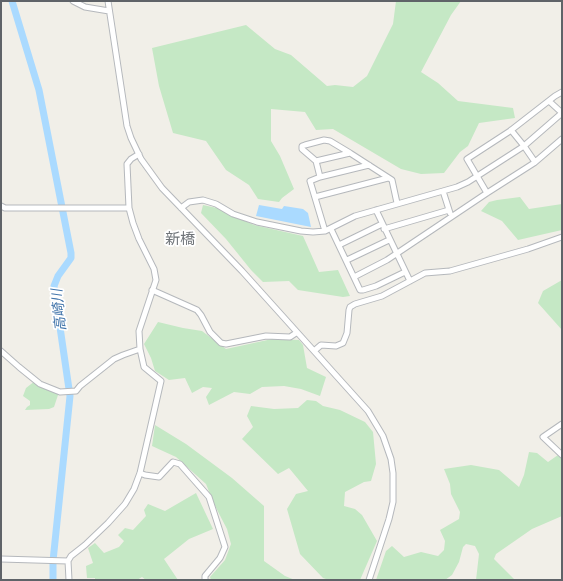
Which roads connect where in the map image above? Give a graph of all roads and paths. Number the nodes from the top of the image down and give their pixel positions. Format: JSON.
{"nodes":[{"id":1,"x":73,"y":1,"type":"edge"},
{"id":2,"x":108,"y":1,"type":"edge"},
{"id":3,"x":109,"y":11,"type":"junction"},
{"id":4,"x":562,"y":92,"type":"edge"},
{"id":5,"x":549,"y":101,"type":"junction"},
{"id":6,"x":562,"y":113,"type":"edge"},
{"id":7,"x":511,"y":130,"type":"junction"},
{"id":8,"x":562,"y":139,"type":"edge"},
{"id":9,"x":524,"y":146,"type":"junction"},
{"id":10,"x":350,"y":153,"type":"junction"},
{"id":11,"x":139,"y":154,"type":"junction"},
{"id":12,"x":316,"y":161,"type":"junction"},
{"id":13,"x":535,"y":162,"type":"junction"},
{"id":14,"x":369,"y":165,"type":"junction"},
{"id":15,"x":320,"y":177,"type":"junction"},
{"id":16,"x":477,"y":177,"type":"junction"},
{"id":17,"x":388,"y":178,"type":"junction"},
{"id":18,"x":443,"y":191,"type":"junction"},
{"id":19,"x":487,"y":193,"type":"junction"},
{"id":20,"x":315,"y":197,"type":"junction"},
{"id":21,"x":397,"y":204,"type":"junction"},
{"id":22,"x":1,"y":206,"type":"edge"},
{"id":23,"x":129,"y":208,"type":"junction"},
{"id":24,"x":181,"y":208,"type":"junction"},
{"id":25,"x":376,"y":210,"type":"junction"},
{"id":26,"x":449,"y":210,"type":"junction"},
{"id":27,"x":451,"y":216,"type":"junction"},
{"id":28,"x":383,"y":226,"type":"junction"},
{"id":29,"x":331,"y":229,"type":"junction"},
{"id":30,"x":324,"y":232,"type":"junction"},
{"id":31,"x":562,"y":237,"type":"edge"},
{"id":32,"x":389,"y":240,"type":"junction"},
{"id":33,"x":339,"y":245,"type":"junction"},
{"id":34,"x":396,"y":254,"type":"junction"},
{"id":35,"x":347,"y":260,"type":"junction"},
{"id":36,"x":405,"y":272,"type":"junction"},
{"id":37,"x":354,"y":277,"type":"junction"},
{"id":38,"x":410,"y":281,"type":"junction"},
{"id":39,"x":152,"y":290,"type":"junction"},
{"id":40,"x":296,"y":333,"type":"junction"},
{"id":41,"x":140,"y":349,"type":"junction"},
{"id":42,"x":1,"y":351,"type":"edge"},
{"id":43,"x":314,"y":351,"type":"junction"},
{"id":44,"x":562,"y":424,"type":"edge"},
{"id":45,"x":562,"y":456,"type":"edge"},
{"id":46,"x":140,"y":473,"type":"junction"},
{"id":47,"x":1,"y":559,"type":"edge"},
{"id":48,"x":68,"y":561,"type":"junction"},
{"id":49,"x":69,"y":580,"type":"edge"},
{"id":50,"x":205,"y":580,"type":"edge"},
{"id":51,"x":369,"y":580,"type":"edge"}],
"edges":[{"from":1,"to":3,"type":"street"},
{"from":2,"to":3,"type":"street"},
{"from":3,"to":11,"type":"street"},
{"from":4,"to":5,"type":"street"},
{"from":5,"to":6,"type":"street"},
{"from":5,"to":7,"type":"street"},
{"from":6,"to":9,"type":"street"},
{"from":7,"to":9,"type":"street"},
{"from":7,"to":16,"type":"street"},
{"from":8,"to":13,"type":"street"},
{"from":9,"to":13,"type":"street"},
{"from":9,"to":16,"type":"street"},
{"from":10,"to":12,"type":"street"},
{"from":10,"to":12,"type":"street"},
{"from":10,"to":14,"type":"street"},
{"from":11,"to":23,"type":"street"},
{"from":11,"to":24,"type":"street"},
{"from":12,"to":15,"type":"street"},
{"from":13,"to":19,"type":"street"},
{"from":14,"to":15,"type":"street"},
{"from":14,"to":17,"type":"street"},
{"from":15,"to":20,"type":"street"},
{"from":16,"to":18,"type":"street"},
{"from":16,"to":19,"type":"street"},
{"from":17,"to":20,"type":"street"},
{"from":17,"to":21,"type":"street"},
{"from":18,"to":21,"type":"street"},
{"from":18,"to":26,"type":"street"},
{"from":19,"to":27,"type":"street"},
{"from":20,"to":30,"type":"street"},
{"from":21,"to":25,"type":"street"},
{"from":22,"to":23,"type":"street"},
{"from":23,"to":39,"type":"street"},
{"from":24,"to":30,"type":"street"},
{"from":24,"to":40,"type":"street"},
{"from":25,"to":28,"type":"street"},
{"from":25,"to":29,"type":"street"},
{"from":26,"to":27,"type":"street"},
{"from":26,"to":28,"type":"street"},
{"from":27,"to":34,"type":"street"},
{"from":28,"to":32,"type":"street"},
{"from":28,"to":33,"type":"street"},
{"from":29,"to":30,"type":"street"},
{"from":29,"to":33,"type":"street"},
{"from":31,"to":38,"type":"street"},
{"from":32,"to":34,"type":"street"},
{"from":32,"to":35,"type":"street"},
{"from":33,"to":35,"type":"street"},
{"from":34,"to":36,"type":"street"},
{"from":34,"to":37,"type":"street"},
{"from":35,"to":37,"type":"street"},
{"from":36,"to":37,"type":"street"},
{"from":36,"to":38,"type":"street"},
{"from":38,"to":43,"type":"street"},
{"from":39,"to":40,"type":"street"},
{"from":39,"to":41,"type":"street"},
{"from":40,"to":43,"type":"street"},
{"from":41,"to":42,"type":"street"},
{"from":41,"to":46,"type":"street"},
{"from":43,"to":51,"type":"street"},
{"from":44,"to":45,"type":"street"},
{"from":46,"to":48,"type":"street"},
{"from":46,"to":50,"type":"street"},
{"from":47,"to":48,"type":"street"},
{"from":48,"to":49,"type":"street"}]}
